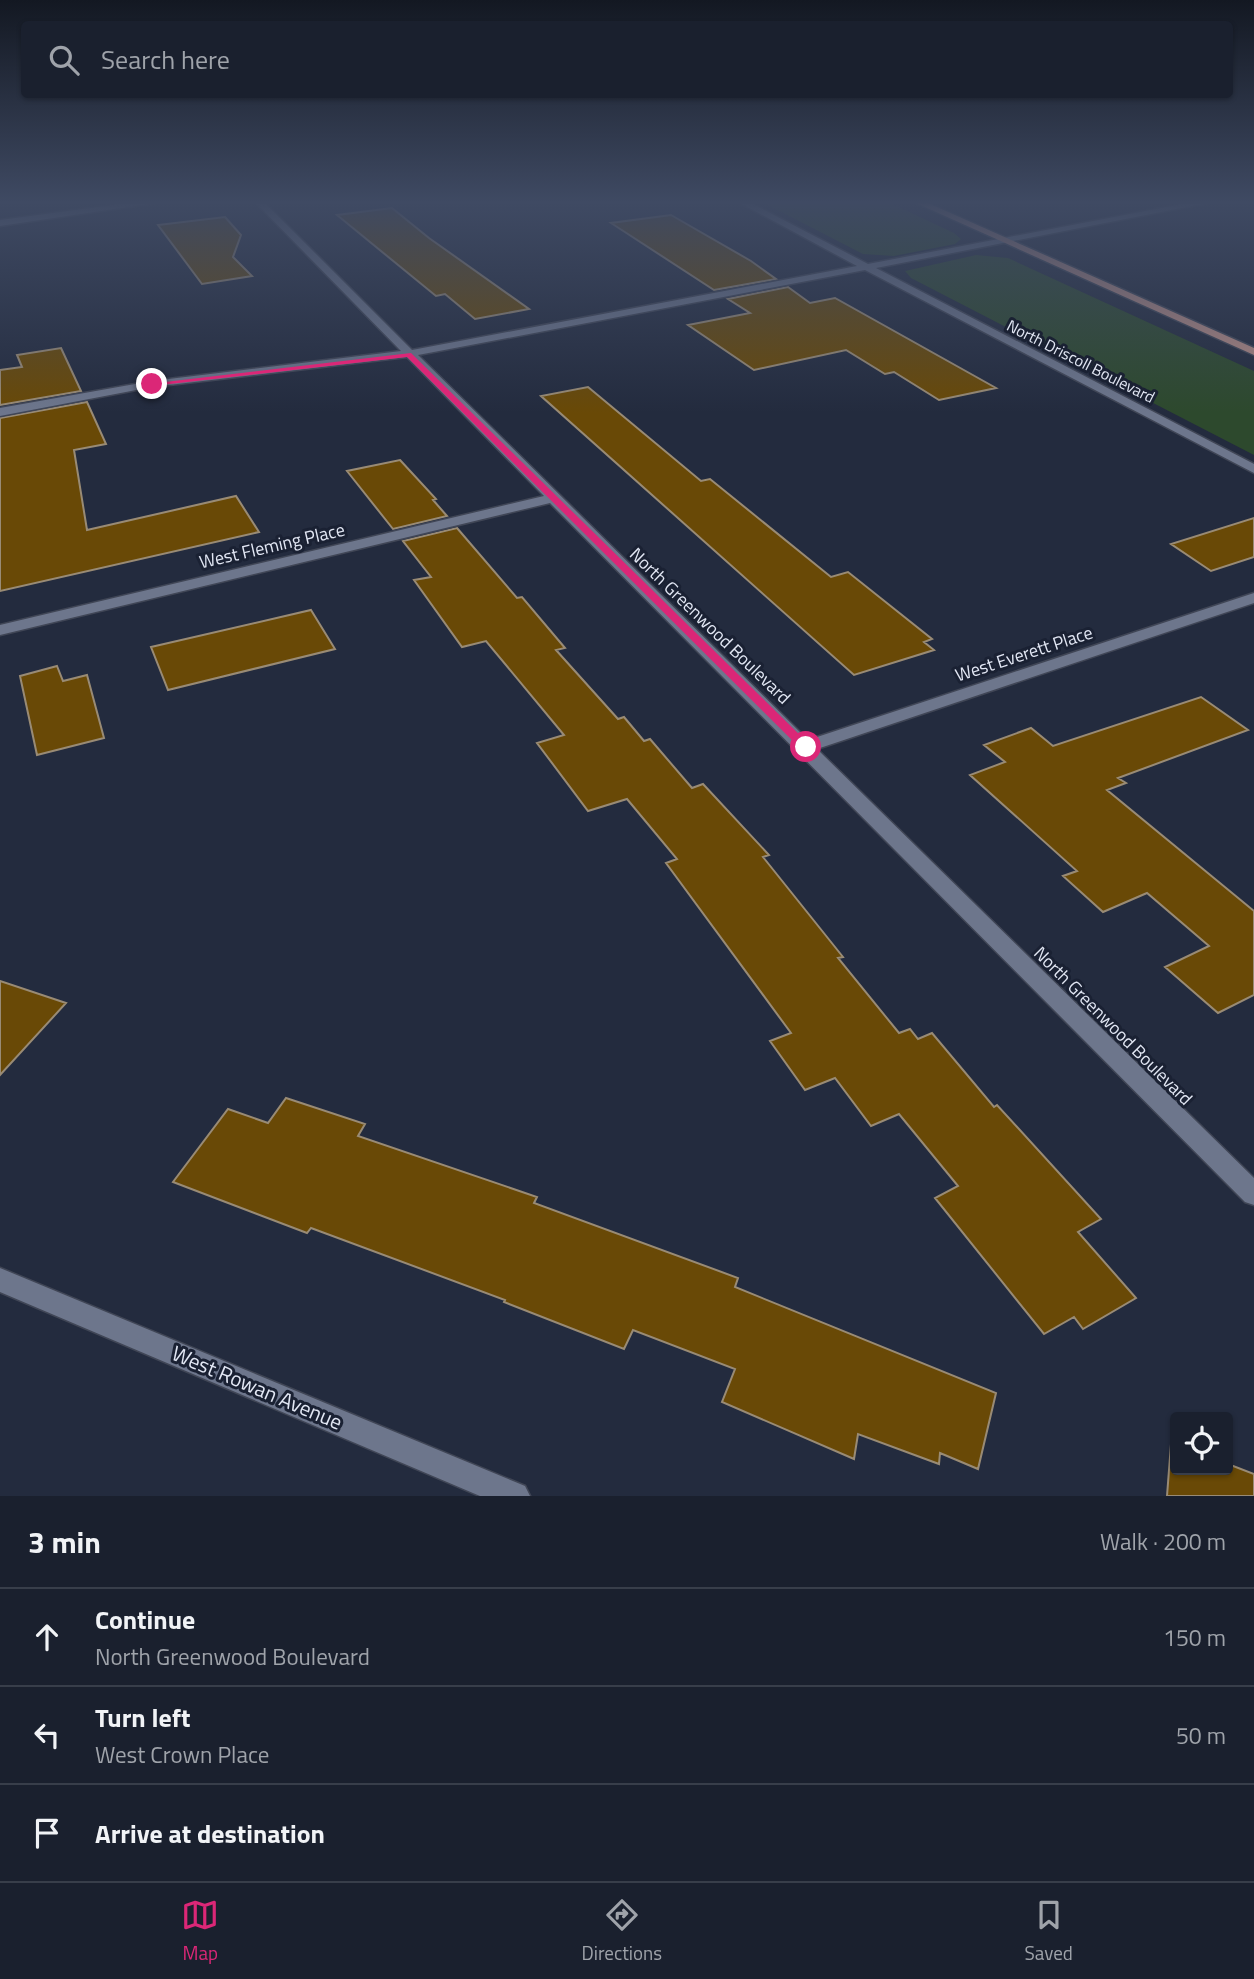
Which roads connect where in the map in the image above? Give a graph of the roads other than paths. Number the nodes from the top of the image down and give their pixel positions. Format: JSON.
{"nodes":[{"id":1,"x":328,"y":273,"type":"edge"},
{"id":2,"x":841,"y":273,"type":"edge"},
{"id":3,"x":876,"y":273,"type":"edge"},
{"id":4,"x":1076,"y":273,"type":"edge"},
{"id":5,"x":1254,"y":352,"type":"edge"},
{"id":6,"x":408,"y":354,"type":"junction"},
{"id":7,"x":0,"y":412,"type":"edge"},
{"id":8,"x":1254,"y":468,"type":"edge"},
{"id":9,"x":553,"y":498,"type":"junction"},
{"id":10,"x":1254,"y":598,"type":"edge"},
{"id":11,"x":0,"y":630,"type":"edge"},
{"id":12,"x":806,"y":747,"type":"junction"},
{"id":13,"x":1254,"y":1194,"type":"edge"},
{"id":14,"x":0,"y":1280,"type":"edge"},
{"id":15,"x":515,"y":1496,"type":"edge"}],
"edges":[{"from":1,"to":6,"type":"street","name":"North Greenwood Boulevard"},
{"from":2,"to":6,"type":"street"},
{"from":3,"to":8,"type":"street","name":"North Driscoll Boulevard"},
{"from":4,"to":5,"type":"main road"},
{"from":6,"to":7,"type":"street"},
{"from":6,"to":9,"type":"street","name":"North Greenwood Boulevard"},
{"from":9,"to":11,"type":"street","name":"West Fleming Place"},
{"from":9,"to":12,"type":"street","name":"North Greenwood Boulevard"},
{"from":10,"to":12,"type":"street","name":"West Everett Place"},
{"from":12,"to":13,"type":"street","name":"North Greenwood Boulevard"},
{"from":14,"to":15,"type":"street","name":"West Rowan Avenue"}]}
